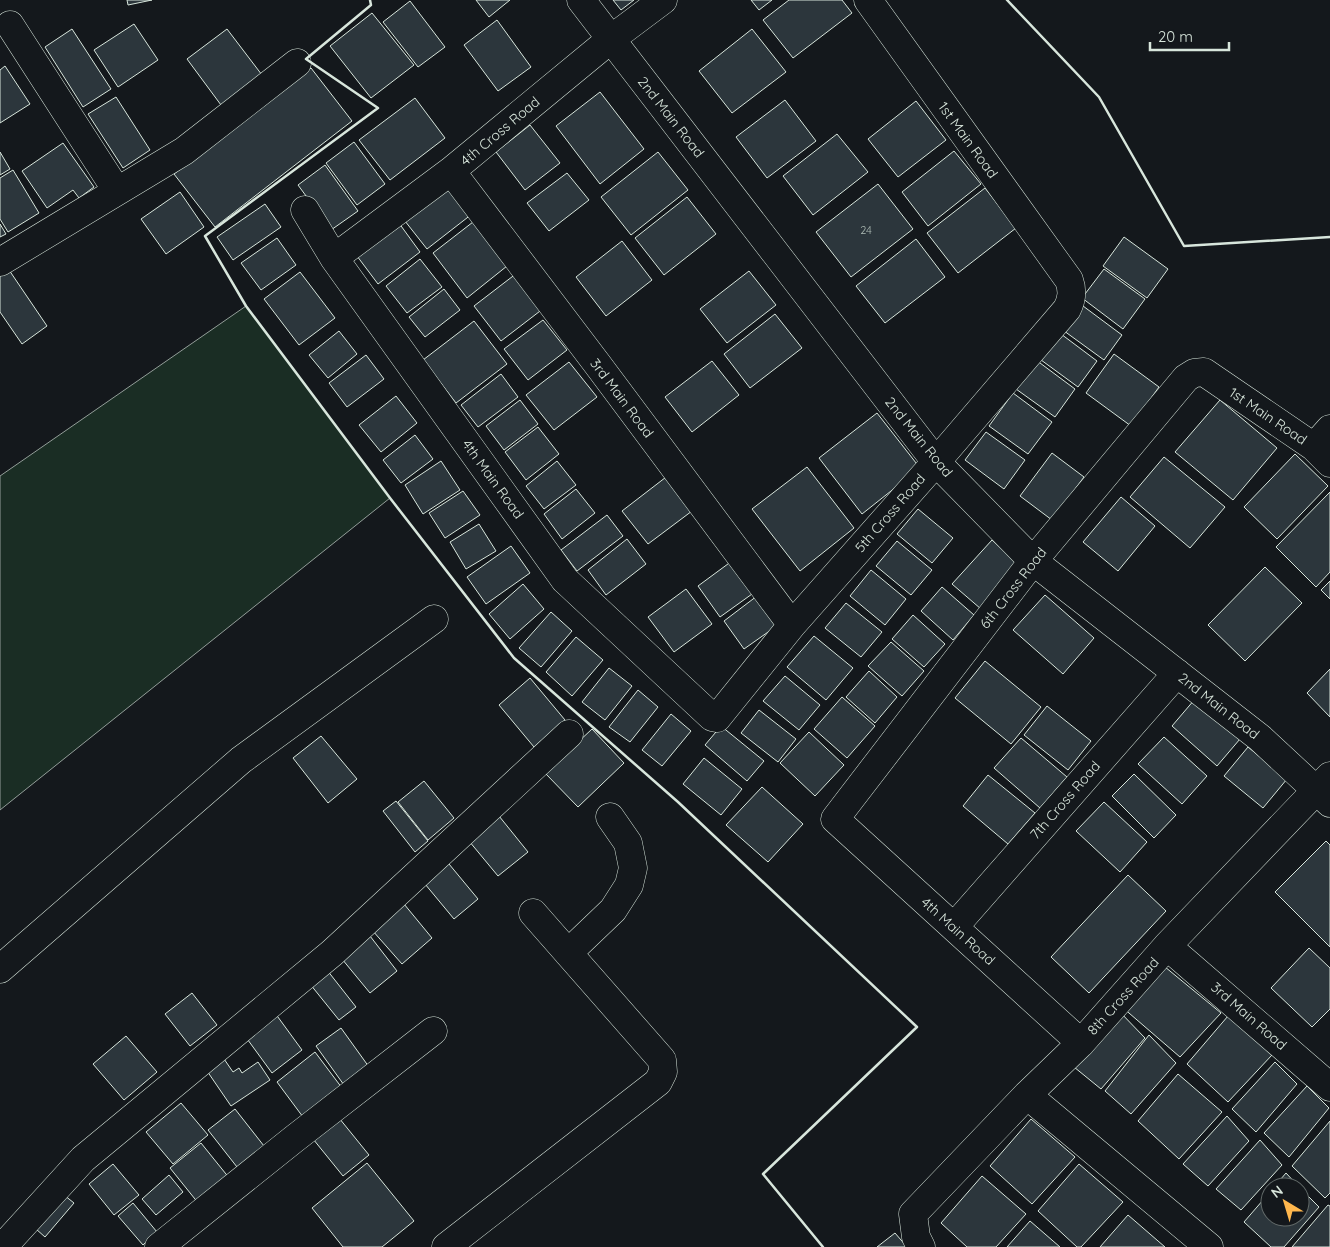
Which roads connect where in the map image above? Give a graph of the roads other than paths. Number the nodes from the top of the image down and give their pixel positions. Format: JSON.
{"nodes":[{"id":1,"x":581,"y":0,"type":"edge"},
{"id":2,"x":663,"y":0,"type":"edge"},
{"id":3,"x":868,"y":0,"type":"edge"},
{"id":4,"x":10,"y":25,"type":"dead end"},
{"id":5,"x":611,"y":39,"type":"junction"},
{"id":6,"x":297,"y":63,"type":"dead end"},
{"id":7,"x":451,"y":171,"type":"junction"},
{"id":8,"x":117,"y":191,"type":"junction"},
{"id":9,"x":305,"y":210,"type":"dead end"},
{"id":10,"x":334,"y":258,"type":"junction"},
{"id":11,"x":0,"y":262,"type":"edge"},
{"id":12,"x":1069,"y":280,"type":"joint"},
{"id":13,"x":1204,"y":372,"type":"joint"},
{"id":14,"x":1325,"y":446,"type":"edge"},
{"id":15,"x":936,"y":462,"type":"junction"},
{"id":16,"x":1033,"y":561,"type":"junction"},
{"id":17,"x":434,"y":619,"type":"dead end"},
{"id":18,"x":792,"y":625,"type":"junction"},
{"id":19,"x":1177,"y":673,"type":"junction"},
{"id":20,"x":716,"y":719,"type":"joint"},
{"id":21,"x":569,"y":734,"type":"dead end"},
{"id":22,"x":1325,"y":790,"type":"edge"},
{"id":23,"x":610,"y":817,"type":"dead end"},
{"id":24,"x":835,"y":819,"type":"joint"},
{"id":25,"x":533,"y":913,"type":"dead end"},
{"id":26,"x":954,"y":927,"type":"junction"},
{"id":27,"x":1168,"y":946,"type":"junction"},
{"id":28,"x":568,"y":953,"type":"junction"},
{"id":29,"x":0,"y":969,"type":"edge"},
{"id":30,"x":433,"y":1031,"type":"dead end"},
{"id":31,"x":1081,"y":1043,"type":"junction"},
{"id":32,"x":1330,"y":1087,"type":"edge"},
{"id":33,"x":1026,"y":1095,"type":"junction"},
{"id":34,"x":14,"y":1241,"type":"edge"},
{"id":35,"x":159,"y":1247,"type":"edge"},
{"id":36,"x":446,"y":1247,"type":"edge"},
{"id":37,"x":921,"y":1247,"type":"edge"},
{"id":38,"x":1209,"y":1247,"type":"edge"}],
"edges":[{"from":1,"to":5,"type":"street","name":"2nd Main Road"},
{"from":2,"to":5,"type":"street","name":"4th Cross Road"},
{"from":3,"to":12,"type":"street","name":"1st Main Road"},
{"from":4,"to":8,"type":"street"},
{"from":5,"to":7,"type":"street","name":"4th Cross Road"},
{"from":5,"to":15,"type":"street","name":"2nd Main Road"},
{"from":6,"to":8,"type":"street"},
{"from":7,"to":10,"type":"street","name":"4th Cross Road"},
{"from":7,"to":18,"type":"street","name":"3rd Main Road"},
{"from":8,"to":11,"type":"street"},
{"from":9,"to":10,"type":"street","name":"4th Main Road"},
{"from":10,"to":20,"type":"street","name":"4th Main Road"},
{"from":12,"to":15,"type":"street","name":"5th Cross Road"},
{"from":13,"to":14,"type":"street","name":"1st Main Road"},
{"from":13,"to":16,"type":"street","name":"6th Cross Road"},
{"from":15,"to":16,"type":"street","name":"2nd Main Road"},
{"from":15,"to":18,"type":"street","name":"5th Cross Road"},
{"from":16,"to":19,"type":"street","name":"2nd Main Road"},
{"from":16,"to":24,"type":"street","name":"6th Cross Road"},
{"from":17,"to":29,"type":"street"},
{"from":18,"to":20,"type":"street","name":"5th Cross Road"},
{"from":19,"to":22,"type":"street","name":"2nd Main Road"},
{"from":19,"to":26,"type":"street","name":"7th Cross Road"},
{"from":21,"to":34,"type":"street"},
{"from":22,"to":27,"type":"street","name":"8th Cross Road"},
{"from":23,"to":28,"type":"street"},
{"from":24,"to":26,"type":"street","name":"4th Main Road"},
{"from":25,"to":28,"type":"street"},
{"from":26,"to":31,"type":"street","name":"4th Main Road"},
{"from":27,"to":31,"type":"street","name":"8th Cross Road"},
{"from":27,"to":32,"type":"street","name":"3rd Main Road"},
{"from":28,"to":36,"type":"street"},
{"from":30,"to":35,"type":"street"},
{"from":31,"to":33,"type":"street","name":"8th Cross Road"},
{"from":33,"to":37,"type":"street","name":"8th Cross Road"},
{"from":33,"to":38,"type":"street"}]}
